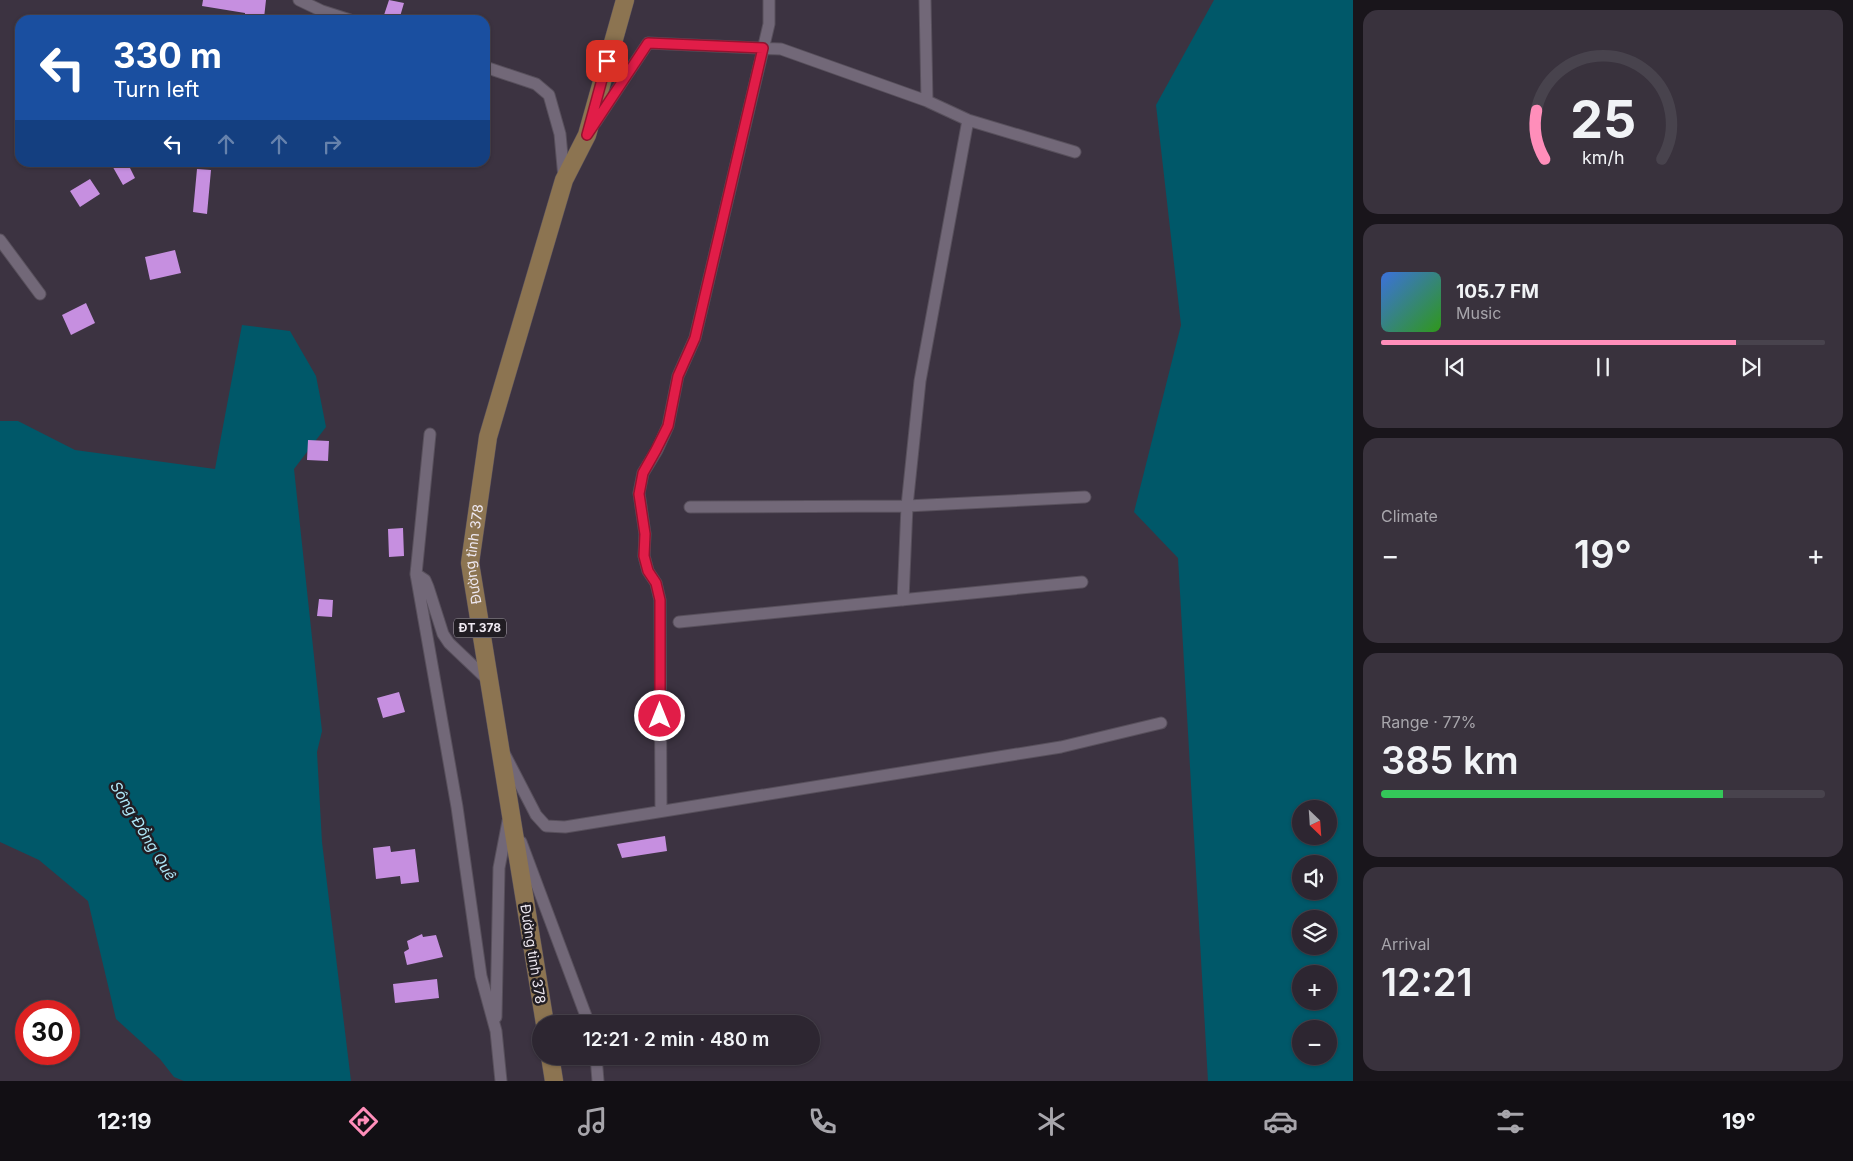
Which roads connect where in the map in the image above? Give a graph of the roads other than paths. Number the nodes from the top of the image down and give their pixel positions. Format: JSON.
{"nodes":[{"id":1,"x":299,"y":0,"type":"edge"},
{"id":2,"x":625,"y":0,"type":"edge"},
{"id":3,"x":768,"y":0,"type":"edge"},
{"id":4,"x":924,"y":0,"type":"edge"},
{"id":5,"x":337,"y":15,"type":"edge"},
{"id":6,"x":763,"y":48,"type":"junction"},
{"id":7,"x":490,"y":69,"type":"edge"},
{"id":8,"x":927,"y":101,"type":"junction"},
{"id":9,"x":968,"y":120,"type":"junction"},
{"id":10,"x":587,"y":135,"type":"junction"},
{"id":11,"x":1075,"y":152,"type":"dead end"},
{"id":12,"x":564,"y":180,"type":"junction"},
{"id":13,"x":0,"y":240,"type":"edge"},
{"id":14,"x":40,"y":294,"type":"dead end"},
{"id":15,"x":430,"y":434,"type":"dead end"},
{"id":16,"x":1085,"y":497,"type":"dead end"},
{"id":17,"x":907,"y":506,"type":"junction"},
{"id":18,"x":690,"y":507,"type":"dead end"},
{"id":19,"x":416,"y":574,"type":"junction"},
{"id":20,"x":1082,"y":582,"type":"dead end"},
{"id":21,"x":903,"y":600,"type":"junction"},
{"id":22,"x":679,"y":622,"type":"dead end"},
{"id":23,"x":489,"y":681,"type":"junction"},
{"id":24,"x":1161,"y":723,"type":"dead end"},
{"id":25,"x":499,"y":744,"type":"junction"},
{"id":26,"x":661,"y":810,"type":"junction"},
{"id":27,"x":510,"y":812,"type":"junction"},
{"id":28,"x":544,"y":1015,"type":"edge"},
{"id":29,"x":586,"y":1015,"type":"edge"},
{"id":30,"x":496,"y":1031,"type":"junction"},
{"id":31,"x":551,"y":1065,"type":"edge"},
{"id":32,"x":597,"y":1065,"type":"edge"},
{"id":33,"x":501,"y":1081,"type":"edge"},
{"id":34,"x":554,"y":1081,"type":"edge"},
{"id":35,"x":598,"y":1081,"type":"edge"}],
"edges":[{"from":1,"to":5,"type":"street"},
{"from":2,"to":10,"type":"main road","number":"ĐT.378"},
{"from":3,"to":6,"type":"street"},
{"from":4,"to":8,"type":"street"},
{"from":6,"to":8,"type":"street"},
{"from":6,"to":10,"type":"street"},
{"from":6,"to":26,"type":"street"},
{"from":7,"to":12,"type":"street"},
{"from":8,"to":9,"type":"street"},
{"from":9,"to":11,"type":"street"},
{"from":9,"to":17,"type":"street"},
{"from":10,"to":12,"type":"main road","number":"ĐT.378"},
{"from":12,"to":23,"type":"main road","name":"Đường tỉnh 378","number":"ĐT.378"},
{"from":13,"to":14,"type":"street"},
{"from":15,"to":19,"type":"street"},
{"from":16,"to":17,"type":"street"},
{"from":17,"to":18,"type":"street"},
{"from":17,"to":21,"type":"street"},
{"from":19,"to":23,"type":"street"},
{"from":19,"to":30,"type":"street"},
{"from":20,"to":21,"type":"street"},
{"from":21,"to":22,"type":"street"},
{"from":23,"to":25,"type":"main road","name":"Đường tỉnh 378","number":"ĐT.378"},
{"from":24,"to":26,"type":"street"},
{"from":25,"to":26,"type":"street"},
{"from":25,"to":27,"type":"main road","name":"Đường tỉnh 378","number":"ĐT.378"},
{"from":27,"to":28,"type":"main road","name":"Đường tỉnh 378","number":"ĐT.378"},
{"from":27,"to":29,"type":"street"},
{"from":27,"to":30,"type":"street"},
{"from":30,"to":33,"type":"street"},
{"from":31,"to":34,"type":"main road"},
{"from":32,"to":35,"type":"street"}]}
